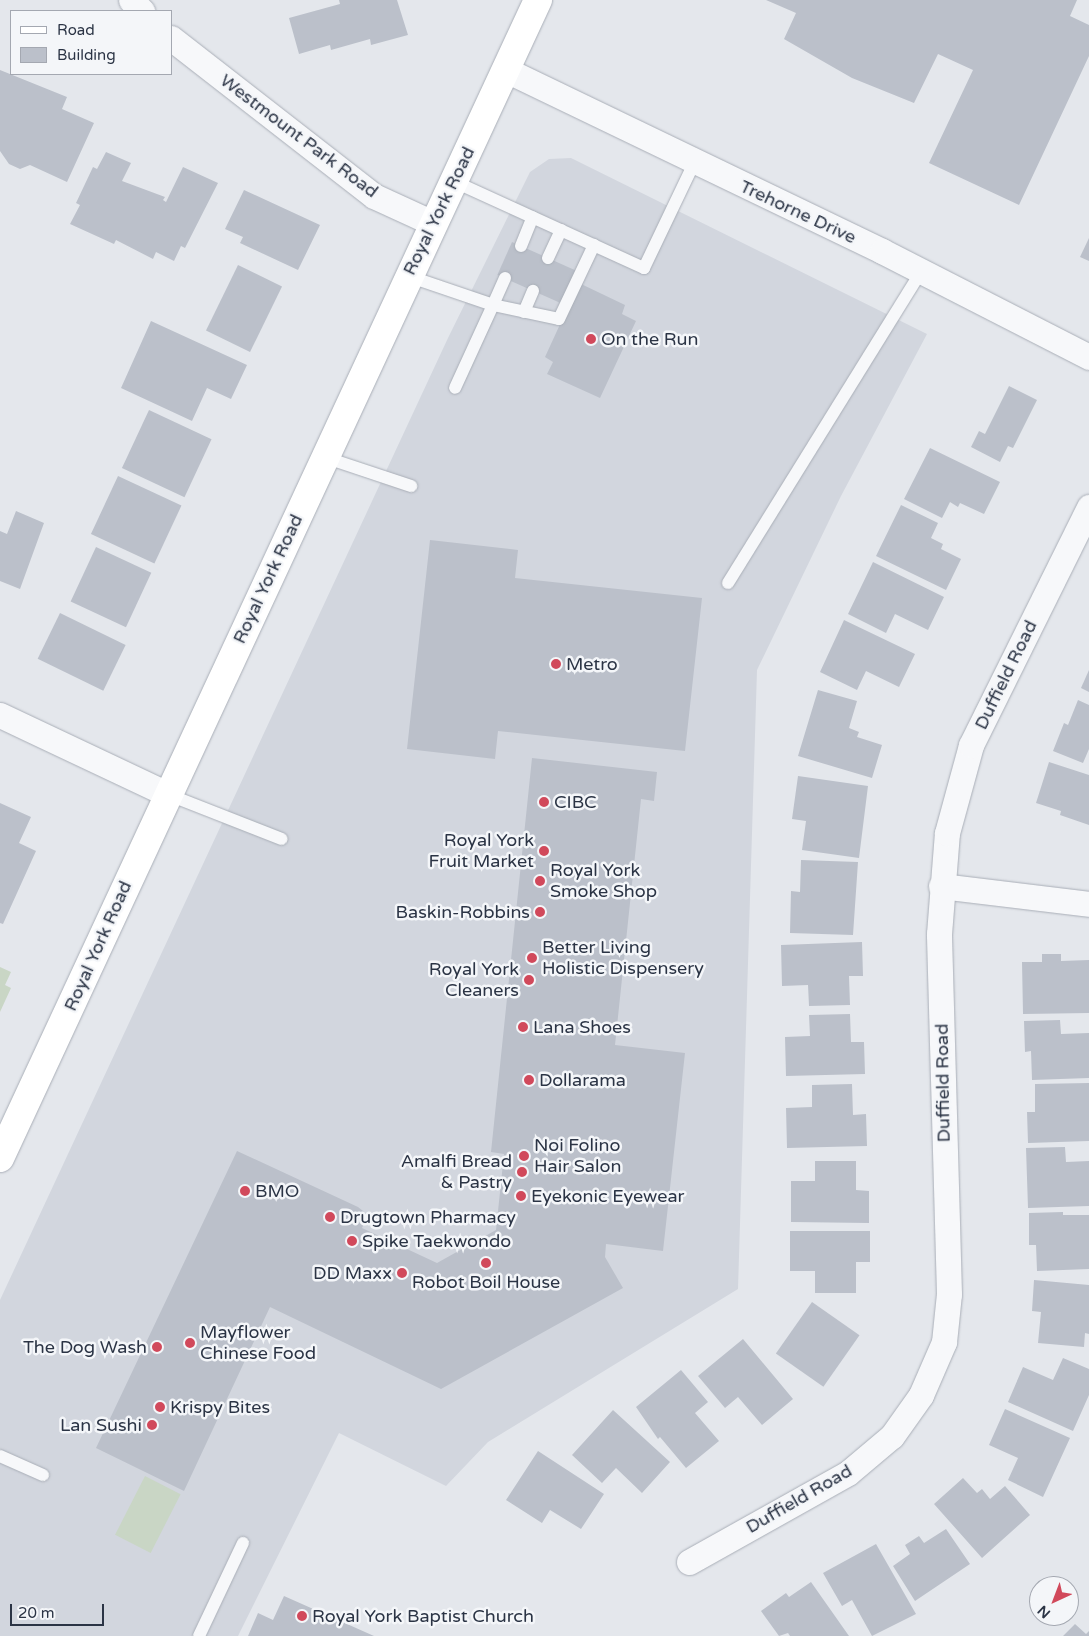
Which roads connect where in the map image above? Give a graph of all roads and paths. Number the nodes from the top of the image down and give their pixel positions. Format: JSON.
{"nodes":[{"id":1,"x":130,"y":0,"type":"edge"},
{"id":2,"x":538,"y":0,"type":"edge"},
{"id":3,"x":141,"y":10,"type":"edge"},
{"id":4,"x":172,"y":39,"type":"edge"},
{"id":5,"x":506,"y":70,"type":"junction"},
{"id":6,"x":694,"y":163,"type":"junction"},
{"id":7,"x":453,"y":181,"type":"junction"},
{"id":8,"x":533,"y":217,"type":"junction"},
{"id":9,"x":433,"y":223,"type":"junction"},
{"id":10,"x":561,"y":230,"type":"junction"},
{"id":11,"x":594,"y":245,"type":"junction"},
{"id":12,"x":521,"y":246,"type":"dead end"},
{"id":13,"x":548,"y":258,"type":"dead end"},
{"id":14,"x":921,"y":272,"type":"junction"},
{"id":15,"x":408,"y":276,"type":"junction"},
{"id":16,"x":505,"y":278,"type":"dead end"},
{"id":17,"x":533,"y":291,"type":"dead end"},
{"id":18,"x":494,"y":305,"type":"junction"},
{"id":19,"x":524,"y":312,"type":"junction"},
{"id":20,"x":1089,"y":357,"type":"edge"},
{"id":21,"x":455,"y":388,"type":"dead end"},
{"id":22,"x":324,"y":457,"type":"junction"},
{"id":23,"x":411,"y":486,"type":"dead end"},
{"id":24,"x":1089,"y":507,"type":"edge"},
{"id":25,"x":728,"y":584,"type":"dead end"},
{"id":26,"x":0,"y":715,"type":"edge"},
{"id":27,"x":167,"y":794,"type":"junction"},
{"id":28,"x":282,"y":840,"type":"dead end"},
{"id":29,"x":941,"y":886,"type":"junction"},
{"id":30,"x":1089,"y":904,"type":"edge"},
{"id":31,"x":0,"y":1158,"type":"edge"},
{"id":32,"x":0,"y":1456,"type":"edge"},
{"id":33,"x":43,"y":1475,"type":"dead end"},
{"id":34,"x":243,"y":1543,"type":"dead end"},
{"id":35,"x":689,"y":1562,"type":"dead end"},
{"id":36,"x":199,"y":1636,"type":"edge"}],
"edges":[{"from":1,"to":3,"type":"street"},
{"from":2,"to":5,"type":"main road","name":"Royal York Road"},
{"from":4,"to":9,"type":"street","name":"Westmount Park Road"},
{"from":5,"to":6,"type":"street","name":"Trehorne Drive"},
{"from":5,"to":7,"type":"main road","name":"Royal York Road"},
{"from":6,"to":11,"type":"lane"},
{"from":6,"to":14,"type":"street","name":"Trehorne Drive"},
{"from":7,"to":8,"type":"lane"},
{"from":7,"to":9,"type":"main road","name":"Royal York Road"},
{"from":8,"to":10,"type":"lane"},
{"from":8,"to":12,"type":"lane"},
{"from":9,"to":15,"type":"main road","name":"Royal York Road"},
{"from":10,"to":11,"type":"lane"},
{"from":10,"to":13,"type":"lane"},
{"from":11,"to":19,"type":"lane"},
{"from":14,"to":20,"type":"street","name":"Trehorne Drive"},
{"from":14,"to":25,"type":"lane"},
{"from":15,"to":18,"type":"lane"},
{"from":15,"to":22,"type":"main road","name":"Royal York Road"},
{"from":16,"to":18,"type":"lane"},
{"from":17,"to":19,"type":"lane"},
{"from":18,"to":19,"type":"lane"},
{"from":18,"to":21,"type":"lane"},
{"from":22,"to":23,"type":"lane"},
{"from":22,"to":27,"type":"main road","name":"Royal York Road"},
{"from":24,"to":29,"type":"street","name":"Duffield Road"},
{"from":26,"to":27,"type":"street"},
{"from":27,"to":28,"type":"lane"},
{"from":27,"to":31,"type":"main road","name":"Royal York Road"},
{"from":29,"to":30,"type":"street"},
{"from":29,"to":35,"type":"street","name":"Duffield Road"},
{"from":32,"to":33,"type":"lane"},
{"from":34,"to":36,"type":"lane"}]}
